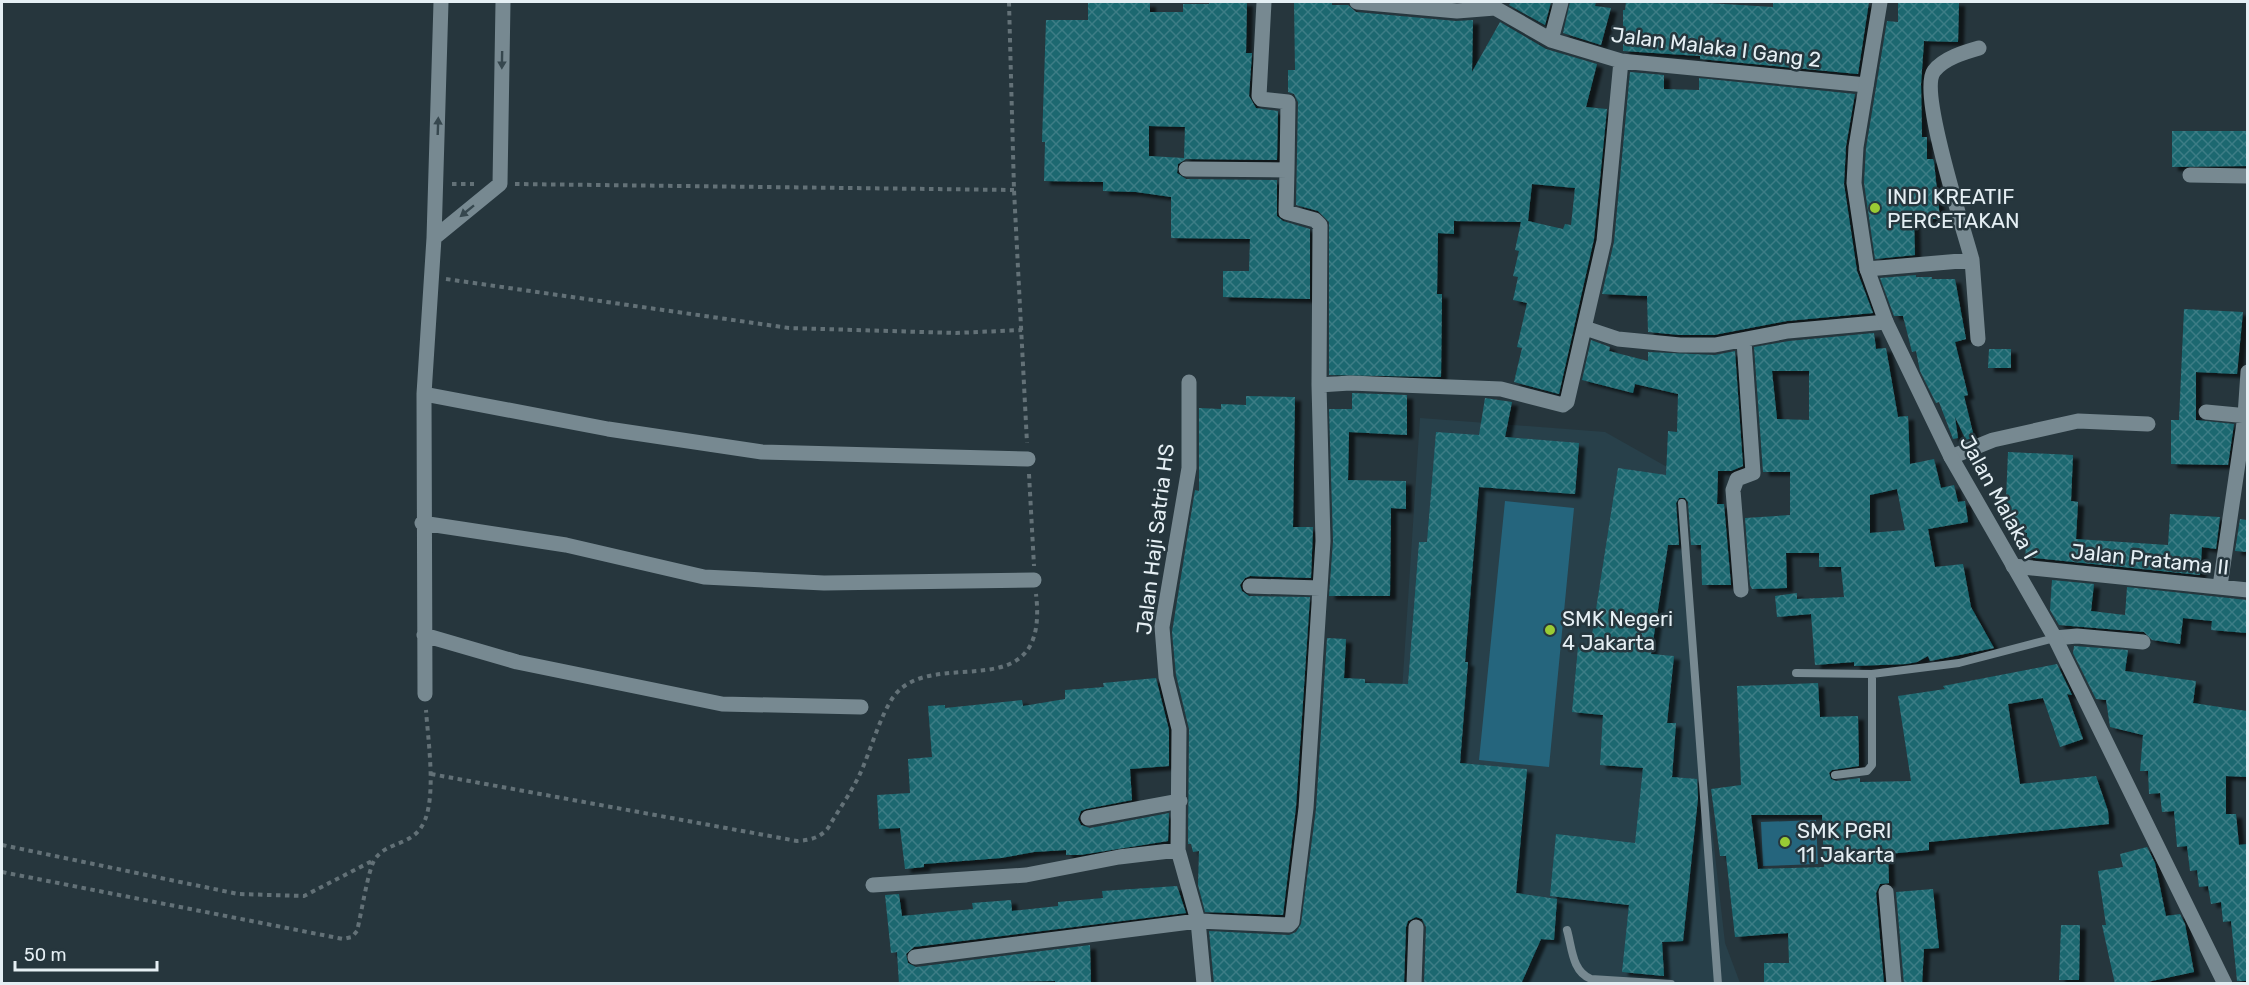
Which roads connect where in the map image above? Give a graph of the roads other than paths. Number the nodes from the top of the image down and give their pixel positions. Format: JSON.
{"nodes":[{"id":1,"x":441,"y":2,"type":"edge"},
{"id":2,"x":503,"y":2,"type":"edge"},
{"id":3,"x":1263,"y":2,"type":"edge"},
{"id":4,"x":1357,"y":2,"type":"edge"},
{"id":5,"x":1561,"y":2,"type":"edge"},
{"id":6,"x":1880,"y":2,"type":"edge"},
{"id":7,"x":1551,"y":40,"type":"junction"},
{"id":8,"x":1979,"y":48,"type":"dead end"},
{"id":9,"x":1621,"y":61,"type":"junction"},
{"id":10,"x":1866,"y":85,"type":"junction"},
{"id":11,"x":1186,"y":169,"type":"dead end"},
{"id":12,"x":1287,"y":170,"type":"junction"},
{"id":13,"x":2190,"y":175,"type":"dead end"},
{"id":14,"x":2247,"y":176,"type":"edge"},
{"id":15,"x":434,"y":238,"type":"junction"},
{"id":16,"x":1969,"y":260,"type":"junction"},
{"id":17,"x":1868,"y":269,"type":"junction"},
{"id":18,"x":1886,"y":322,"type":"junction"},
{"id":19,"x":1585,"y":328,"type":"junction"},
{"id":20,"x":1978,"y":339,"type":"dead end"},
{"id":21,"x":1744,"y":341,"type":"junction"},
{"id":22,"x":2247,"y":372,"type":"edge"},
{"id":23,"x":1189,"y":382,"type":"dead end"},
{"id":24,"x":1319,"y":385,"type":"junction"},
{"id":25,"x":424,"y":394,"type":"junction"},
{"id":26,"x":2206,"y":412,"type":"dead end"},
{"id":27,"x":2246,"y":416,"type":"edge"},
{"id":28,"x":2148,"y":424,"type":"dead end"},
{"id":29,"x":1951,"y":457,"type":"junction"},
{"id":30,"x":1028,"y":459,"type":"road end"},
{"id":31,"x":1682,"y":503,"type":"dead end"},
{"id":32,"x":2240,"y":511,"type":"edge"},
{"id":33,"x":422,"y":523,"type":"junction"},
{"id":34,"x":2013,"y":566,"type":"junction"},
{"id":35,"x":1034,"y":580,"type":"road end"},
{"id":36,"x":1250,"y":586,"type":"dead end"},
{"id":37,"x":2220,"y":586,"type":"junction"},
{"id":38,"x":1320,"y":588,"type":"junction"},
{"id":39,"x":1741,"y":590,"type":"dead end"},
{"id":40,"x":2247,"y":590,"type":"edge"},
{"id":41,"x":424,"y":635,"type":"junction"},
{"id":42,"x":2055,"y":639,"type":"junction"},
{"id":43,"x":2144,"y":642,"type":"dead end"},
{"id":44,"x":1796,"y":673,"type":"dead end"},
{"id":45,"x":1872,"y":674,"type":"junction"},
{"id":46,"x":425,"y":694,"type":"road end"},
{"id":47,"x":861,"y":707,"type":"dead end"},
{"id":48,"x":1835,"y":775,"type":"dead end"},
{"id":49,"x":1180,"y":801,"type":"junction"},
{"id":50,"x":1088,"y":818,"type":"dead end"},
{"id":51,"x":1178,"y":850,"type":"junction"},
{"id":52,"x":873,"y":885,"type":"dead end"},
{"id":53,"x":1886,"y":892,"type":"dead end"},
{"id":54,"x":1198,"y":921,"type":"junction"},
{"id":55,"x":1416,"y":927,"type":"dead end"},
{"id":56,"x":1567,"y":930,"type":"dead end"},
{"id":57,"x":915,"y":957,"type":"dead end"},
{"id":58,"x":1204,"y":984,"type":"edge"},
{"id":59,"x":1414,"y":984,"type":"edge"},
{"id":60,"x":1671,"y":984,"type":"edge"},
{"id":61,"x":1718,"y":984,"type":"edge"},
{"id":62,"x":1893,"y":984,"type":"edge"},
{"id":63,"x":2225,"y":984,"type":"edge"}],
"edges":[{"from":15,"to":1,"type":"street","one_way":true},
{"from":2,"to":15,"type":"street","one_way":true},
{"from":3,"to":12,"type":"street"},
{"from":4,"to":7,"type":"street","name":"Jalan Malaka I Gang 2"},
{"from":5,"to":7,"type":"street"},
{"from":6,"to":10,"type":"street","name":"Jalan Malaka I"},
{"from":7,"to":9,"type":"street","name":"Jalan Malaka I Gang 2"},
{"from":8,"to":16,"type":"street"},
{"from":9,"to":10,"type":"street","name":"Jalan Malaka I Gang 2"},
{"from":9,"to":19,"type":"street"},
{"from":10,"to":17,"type":"street","name":"Jalan Malaka I"},
{"from":11,"to":12,"type":"street"},
{"from":12,"to":24,"type":"street"},
{"from":13,"to":14,"type":"street"},
{"from":15,"to":25,"type":"street"},
{"from":16,"to":17,"type":"street"},
{"from":16,"to":20,"type":"street"},
{"from":17,"to":18,"type":"street","name":"Jalan Malaka I"},
{"from":18,"to":21,"type":"street"},
{"from":18,"to":29,"type":"street","name":"Jalan Malaka I"},
{"from":19,"to":21,"type":"street"},
{"from":19,"to":24,"type":"street"},
{"from":21,"to":39,"type":"street"},
{"from":22,"to":27,"type":"street"},
{"from":23,"to":49,"type":"street","name":"Jalan Haji Satria HS"},
{"from":24,"to":38,"type":"street"},
{"from":25,"to":30,"type":"street"},
{"from":25,"to":33,"type":"street"},
{"from":26,"to":27,"type":"street"},
{"from":27,"to":32,"type":"street"},
{"from":28,"to":29,"type":"street"},
{"from":29,"to":34,"type":"street","name":"Jalan Malaka I"},
{"from":31,"to":61,"type":"lane"},
{"from":32,"to":37,"type":"street"},
{"from":33,"to":35,"type":"street"},
{"from":33,"to":41,"type":"street"},
{"from":34,"to":37,"type":"street","name":"Jalan Pratama II"},
{"from":34,"to":42,"type":"street","name":"Jalan Malaka I"},
{"from":36,"to":38,"type":"street"},
{"from":37,"to":40,"type":"street","name":"Jalan Pratama II"},
{"from":38,"to":54,"type":"street"},
{"from":41,"to":46,"type":"street"},
{"from":41,"to":47,"type":"street"},
{"from":42,"to":43,"type":"street"},
{"from":42,"to":45,"type":"lane"},
{"from":42,"to":63,"type":"street","name":"Jalan Malaka I"},
{"from":44,"to":45,"type":"lane"},
{"from":45,"to":48,"type":"lane"},
{"from":49,"to":50,"type":"street"},
{"from":49,"to":51,"type":"street","name":"Jalan Haji Satria HS"},
{"from":51,"to":52,"type":"street"},
{"from":51,"to":54,"type":"street","name":"Jalan Haji Satria HS"},
{"from":53,"to":62,"type":"street"},
{"from":54,"to":57,"type":"street"},
{"from":54,"to":58,"type":"street","name":"Jalan Haji Satria HS"},
{"from":55,"to":59,"type":"street"},
{"from":56,"to":60,"type":"lane"}]}
